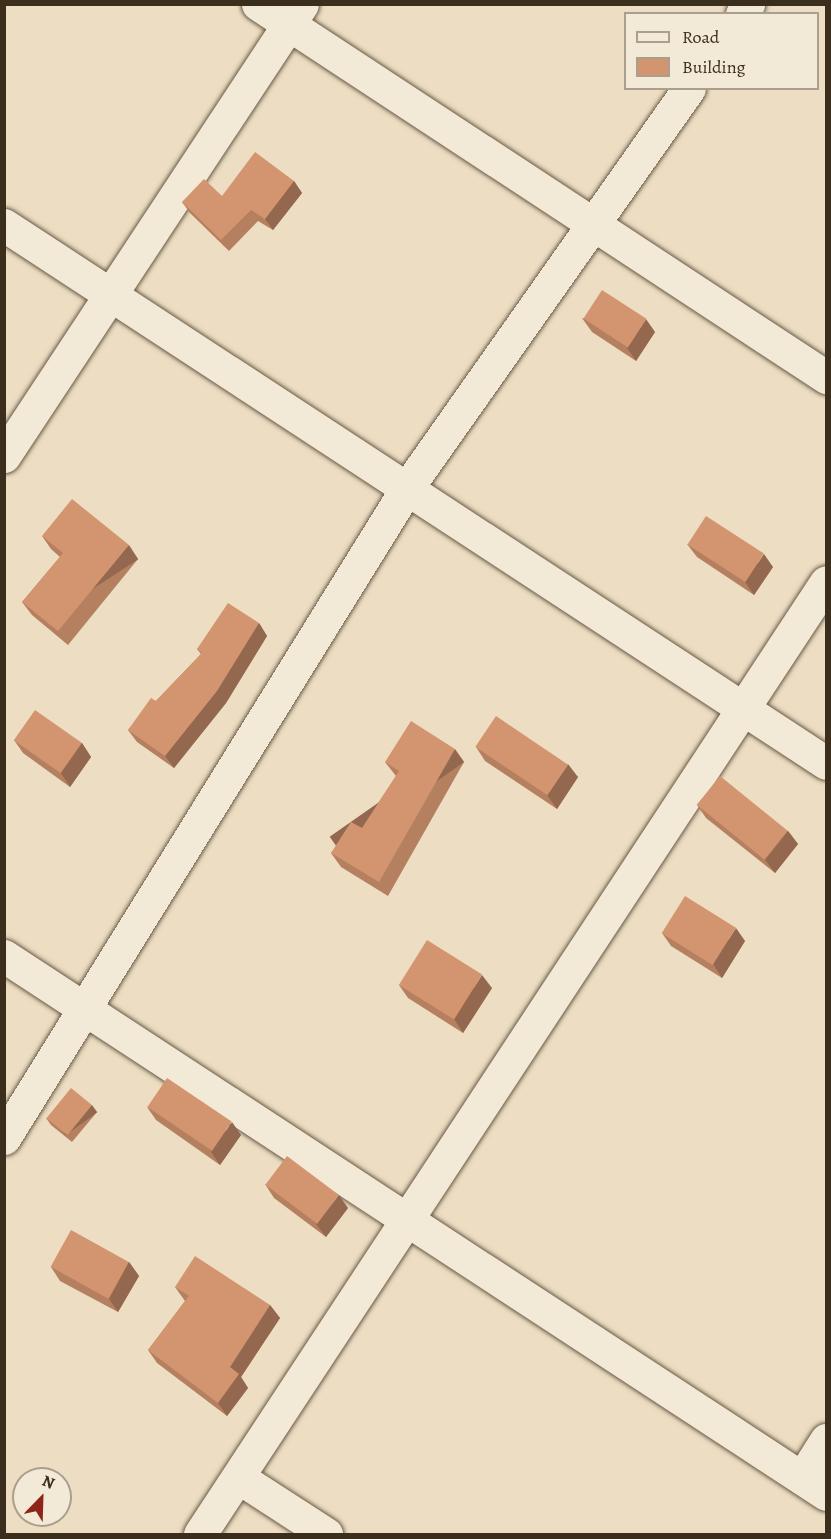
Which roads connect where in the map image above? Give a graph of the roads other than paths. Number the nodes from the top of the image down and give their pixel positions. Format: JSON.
{"nodes":[{"id":1,"x":258,"y":4,"type":"edge"},
{"id":2,"x":295,"y":14,"type":"edge"},
{"id":3,"x":688,"y":90,"type":"edge"},
{"id":4,"x":593,"y":224,"type":"junction"},
{"id":5,"x":4,"y":225,"type":"edge"},
{"id":6,"x":111,"y":295,"type":"junction"},
{"id":7,"x":826,"y":377,"type":"edge"},
{"id":8,"x":4,"y":456,"type":"edge"},
{"id":9,"x":407,"y":488,"type":"junction"},
{"id":10,"x":826,"y":582,"type":"edge"},
{"id":11,"x":743,"y":708,"type":"junction"},
{"id":12,"x":826,"y":763,"type":"edge"},
{"id":13,"x":4,"y":956,"type":"edge"},
{"id":14,"x":81,"y":1006,"type":"junction"},
{"id":15,"x":4,"y":1138,"type":"edge"},
{"id":16,"x":407,"y":1220,"type":"junction"},
{"id":17,"x":826,"y":1440,"type":"edge"},
{"id":18,"x":238,"y":1477,"type":"junction"},
{"id":19,"x":814,"y":1486,"type":"edge"},
{"id":20,"x":200,"y":1534,"type":"edge"},
{"id":21,"x":326,"y":1534,"type":"edge"}],
"edges":[{"from":1,"to":2,"type":"street"},
{"from":2,"to":4,"type":"street"},
{"from":2,"to":6,"type":"street"},
{"from":3,"to":4,"type":"street"},
{"from":4,"to":7,"type":"street"},
{"from":4,"to":9,"type":"street"},
{"from":5,"to":6,"type":"street"},
{"from":6,"to":8,"type":"street"},
{"from":6,"to":9,"type":"street"},
{"from":9,"to":11,"type":"street"},
{"from":9,"to":14,"type":"street"},
{"from":10,"to":11,"type":"street"},
{"from":11,"to":12,"type":"street"},
{"from":11,"to":16,"type":"street"},
{"from":13,"to":14,"type":"street"},
{"from":14,"to":15,"type":"street"},
{"from":14,"to":16,"type":"street"},
{"from":16,"to":18,"type":"street"},
{"from":16,"to":19,"type":"street"},
{"from":17,"to":19,"type":"street"},
{"from":18,"to":20,"type":"street"},
{"from":18,"to":21,"type":"street"}]}
